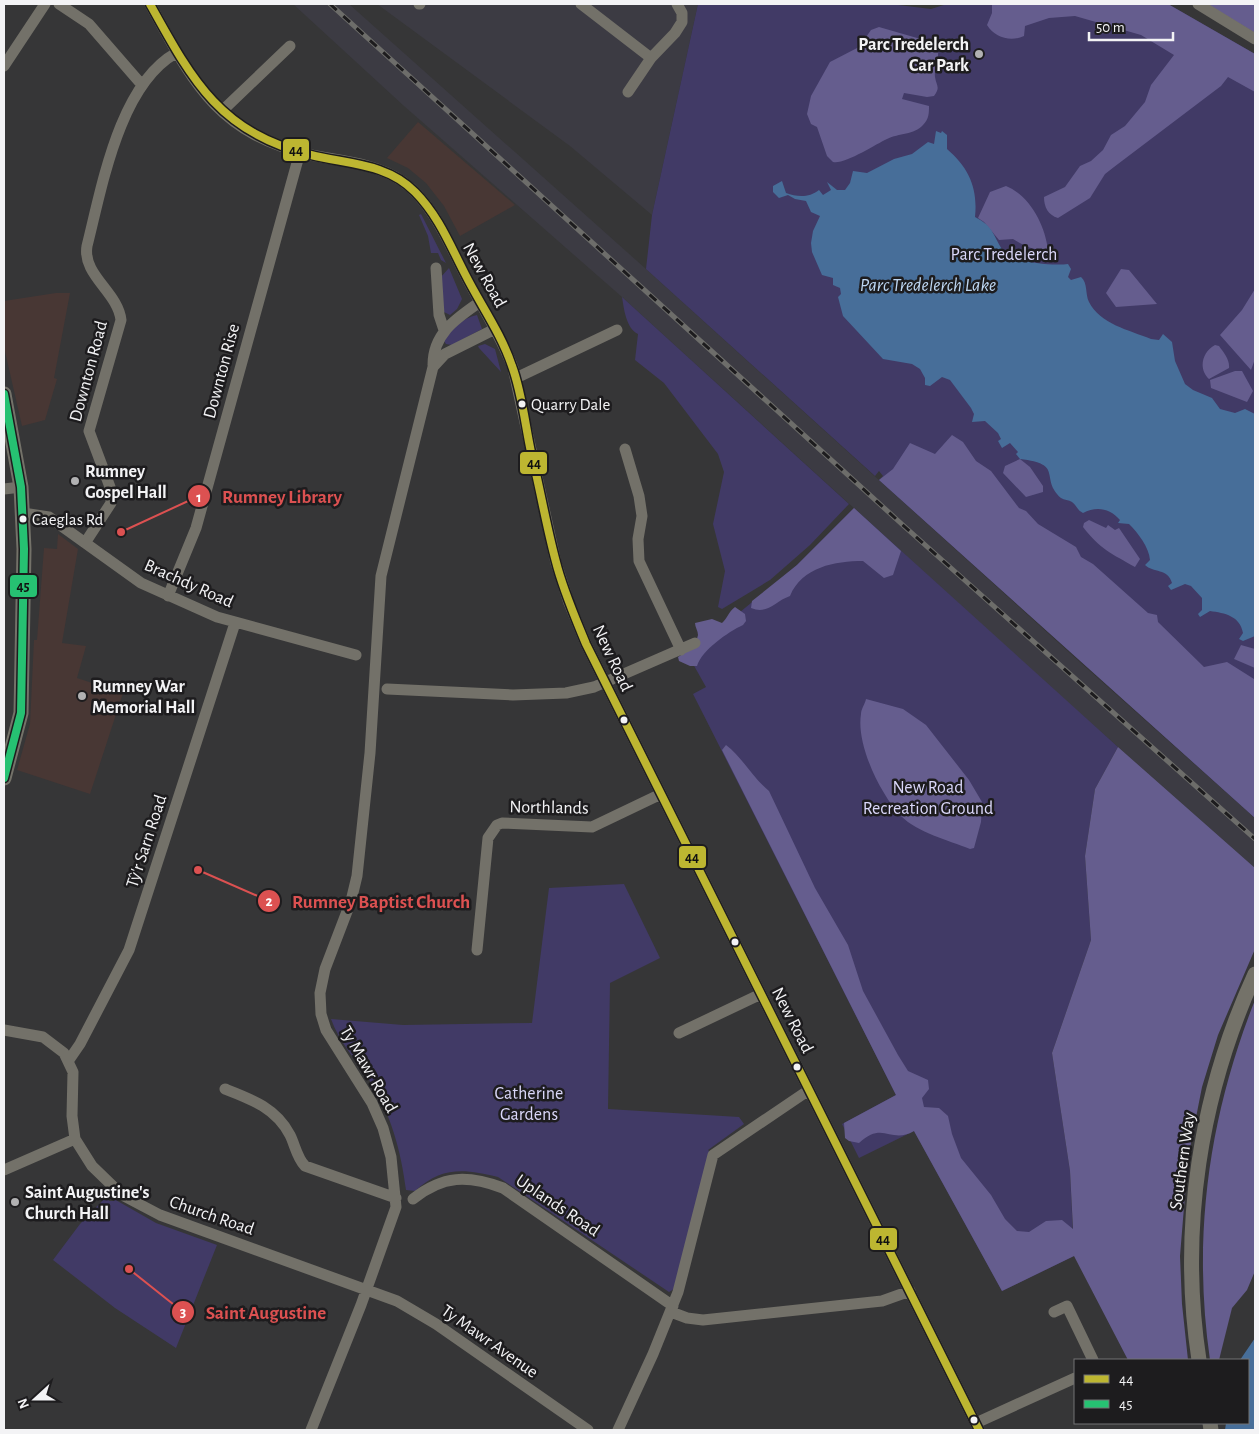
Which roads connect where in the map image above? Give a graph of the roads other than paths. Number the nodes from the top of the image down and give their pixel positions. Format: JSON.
{"nodes":[{"id":1,"x":45,"y":4,"type":"edge"},
{"id":2,"x":59,"y":4,"type":"edge"},
{"id":3,"x":150,"y":4,"type":"edge"},
{"id":4,"x":581,"y":4,"type":"edge"},
{"id":5,"x":677,"y":4,"type":"edge"},
{"id":6,"x":1198,"y":4,"type":"edge"},
{"id":7,"x":1255,"y":39,"type":"edge"},
{"id":8,"x":290,"y":46,"type":"dead end"},
{"id":9,"x":176,"y":53,"type":"junction"},
{"id":10,"x":651,"y":58,"type":"junction"},
{"id":11,"x":4,"y":66,"type":"edge"},
{"id":12,"x":142,"y":85,"type":"junction"},
{"id":13,"x":628,"y":92,"type":"dead end"},
{"id":14,"x":222,"y":111,"type":"junction"},
{"id":15,"x":300,"y":152,"type":"junction"},
{"id":16,"x":436,"y":268,"type":"dead end"},
{"id":17,"x":480,"y":302,"type":"junction"},
{"id":18,"x":495,"y":329,"type":"junction"},
{"id":19,"x":444,"y":330,"type":"junction"},
{"id":20,"x":617,"y":330,"type":"dead end"},
{"id":21,"x":434,"y":367,"type":"junction"},
{"id":22,"x":516,"y":378,"type":"junction"},
{"id":23,"x":4,"y":394,"type":"edge"},
{"id":24,"x":625,"y":448,"type":"dead end"},
{"id":25,"x":21,"y":487,"type":"junction"},
{"id":26,"x":4,"y":489,"type":"edge"},
{"id":27,"x":23,"y":513,"type":"junction"},
{"id":28,"x":85,"y":542,"type":"junction"},
{"id":29,"x":168,"y":596,"type":"junction"},
{"id":30,"x":235,"y":623,"type":"junction"},
{"id":31,"x":695,"y":642,"type":"dead end"},
{"id":32,"x":682,"y":650,"type":"junction"},
{"id":33,"x":356,"y":655,"type":"dead end"},
{"id":34,"x":604,"y":682,"type":"junction"},
{"id":35,"x":387,"y":689,"type":"dead end"},
{"id":36,"x":4,"y":778,"type":"edge"},
{"id":37,"x":661,"y":794,"type":"junction"},
{"id":38,"x":477,"y":950,"type":"dead end"},
{"id":39,"x":1255,"y":974,"type":"edge"},
{"id":40,"x":761,"y":994,"type":"junction"},
{"id":41,"x":4,"y":1030,"type":"edge"},
{"id":42,"x":679,"y":1033,"type":"dead end"},
{"id":43,"x":68,"y":1060,"type":"junction"},
{"id":44,"x":225,"y":1089,"type":"dead end"},
{"id":45,"x":809,"y":1090,"type":"junction"},
{"id":46,"x":75,"y":1139,"type":"junction"},
{"id":47,"x":4,"y":1170,"type":"edge"},
{"id":48,"x":396,"y":1198,"type":"junction"},
{"id":49,"x":413,"y":1199,"type":"dead end"},
{"id":50,"x":367,"y":1289,"type":"junction"},
{"id":51,"x":910,"y":1291,"type":"junction"},
{"id":52,"x":672,"y":1309,"type":"junction"},
{"id":53,"x":1054,"y":1312,"type":"dead end"},
{"id":54,"x":1093,"y":1359,"type":"edge"},
{"id":55,"x":1199,"y":1359,"type":"edge"},
{"id":56,"x":1074,"y":1379,"type":"edge"},
{"id":57,"x":978,"y":1427,"type":"edge"},
{"id":58,"x":311,"y":1430,"type":"edge"},
{"id":59,"x":588,"y":1430,"type":"edge"},
{"id":60,"x":618,"y":1430,"type":"edge"}],
"edges":[{"from":1,"to":11,"type":"street"},
{"from":2,"to":12,"type":"street"},
{"from":3,"to":9,"type":"street","name":"New Road"},
{"from":4,"to":10,"type":"street"},
{"from":5,"to":10,"type":"street"},
{"from":6,"to":7,"type":"street"},
{"from":8,"to":14,"type":"street"},
{"from":9,"to":12,"type":"street","name":"Downton Road"},
{"from":9,"to":14,"type":"street","name":"New Road"},
{"from":10,"to":13,"type":"street"},
{"from":12,"to":28,"type":"street","name":"Downton Road"},
{"from":14,"to":15,"type":"street","name":"New Road"},
{"from":15,"to":17,"type":"street","name":"New Road"},
{"from":15,"to":29,"type":"street","name":"Downton Rise"},
{"from":16,"to":19,"type":"street"},
{"from":17,"to":18,"type":"street","name":"New Road"},
{"from":17,"to":19,"type":"street"},
{"from":18,"to":21,"type":"street"},
{"from":18,"to":22,"type":"street","name":"New Road"},
{"from":19,"to":21,"type":"street"},
{"from":20,"to":22,"type":"street"},
{"from":21,"to":48,"type":"street","name":"Ty Mawr Road"},
{"from":22,"to":34,"type":"street","name":"New Road"},
{"from":23,"to":25,"type":"main road"},
{"from":24,"to":32,"type":"street"},
{"from":25,"to":26,"type":"street"},
{"from":25,"to":27,"type":"main road"},
{"from":27,"to":28,"type":"street","name":"Brachdy Road"},
{"from":27,"to":36,"type":"main road"},
{"from":28,"to":29,"type":"street","name":"Brachdy Road"},
{"from":29,"to":30,"type":"street","name":"Brachdy Road"},
{"from":30,"to":33,"type":"street","name":"Brachdy Road"},
{"from":30,"to":43,"type":"street","name":"Tŷ'r Sarn Road"},
{"from":31,"to":32,"type":"street"},
{"from":32,"to":34,"type":"street"},
{"from":34,"to":35,"type":"street"},
{"from":34,"to":37,"type":"street","name":"New Road"},
{"from":37,"to":38,"type":"street","name":"Northlands"},
{"from":37,"to":40,"type":"street","name":"New Road"},
{"from":39,"to":55,"type":"main road","name":"Southern Way"},
{"from":40,"to":42,"type":"street"},
{"from":40,"to":45,"type":"street","name":"New Road"},
{"from":41,"to":43,"type":"street"},
{"from":43,"to":46,"type":"street","name":"Church Road"},
{"from":44,"to":48,"type":"street"},
{"from":45,"to":51,"type":"street","name":"New Road"},
{"from":45,"to":52,"type":"street"},
{"from":46,"to":47,"type":"street"},
{"from":46,"to":50,"type":"street","name":"Church Road"},
{"from":48,"to":50,"type":"street","name":"Ty Mawr Road"},
{"from":49,"to":52,"type":"street","name":"Uplands Road"},
{"from":50,"to":58,"type":"street","name":"Ty Mawr Road"},
{"from":50,"to":59,"type":"street","name":"Ty Mawr Avenue"},
{"from":51,"to":52,"type":"street","name":"Uplands Road"},
{"from":51,"to":57,"type":"street","name":"New Road"},
{"from":52,"to":60,"type":"street"},
{"from":53,"to":54,"type":"street"},
{"from":56,"to":57,"type":"street"}]}
